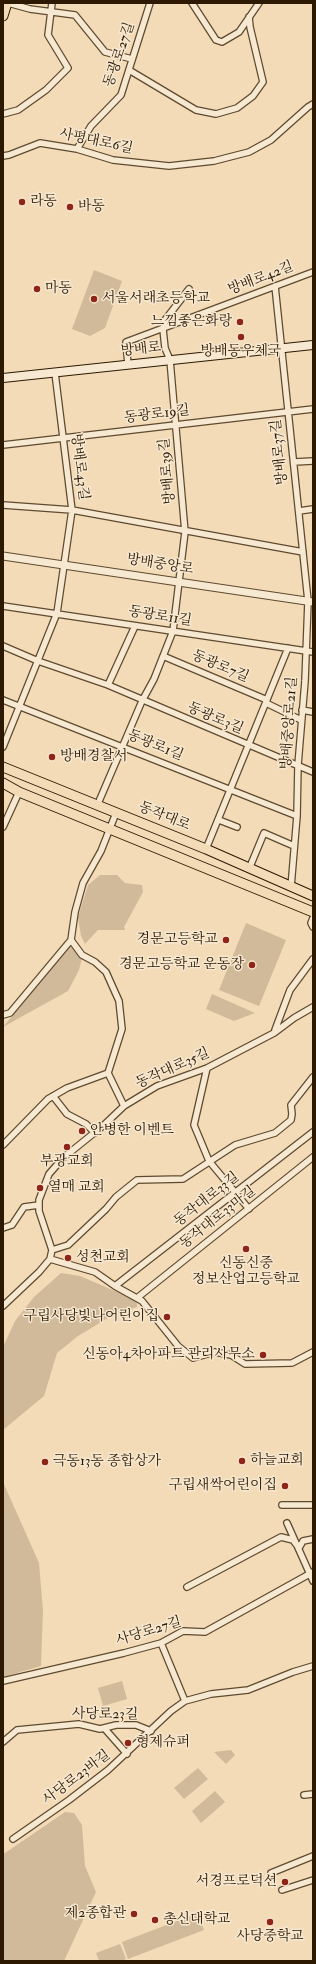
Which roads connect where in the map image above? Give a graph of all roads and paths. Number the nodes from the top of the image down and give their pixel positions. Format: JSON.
{"nodes":[{"id":1,"x":8,"y":3,"type":"edge"},
{"id":2,"x":52,"y":3,"type":"edge"},
{"id":3,"x":150,"y":3,"type":"edge"},
{"id":4,"x":192,"y":3,"type":"edge"},
{"id":5,"x":259,"y":3,"type":"edge"},
{"id":6,"x":50,"y":11,"type":"junction"},
{"id":7,"x":3,"y":16,"type":"edge"},
{"id":8,"x":250,"y":17,"type":"junction"},
{"id":9,"x":132,"y":59,"type":"junction"},
{"id":10,"x":129,"y":70,"type":"junction"},
{"id":11,"x":313,"y":104,"type":"edge"},
{"id":12,"x":3,"y":114,"type":"edge"},
{"id":13,"x":77,"y":149,"type":"junction"},
{"id":14,"x":3,"y":156,"type":"edge"},
{"id":15,"x":313,"y":272,"type":"edge"},
{"id":16,"x":275,"y":286,"type":"junction"},
{"id":17,"x":189,"y":289,"type":"dead end"},
{"id":18,"x":163,"y":329,"type":"junction"},
{"id":19,"x":313,"y":345,"type":"edge"},
{"id":20,"x":281,"y":349,"type":"junction"},
{"id":21,"x":170,"y":360,"type":"junction"},
{"id":22,"x":128,"y":365,"type":"junction"},
{"id":23,"x":55,"y":373,"type":"junction"},
{"id":24,"x":3,"y":378,"type":"edge"},
{"id":25,"x":313,"y":409,"type":"edge"},
{"id":26,"x":288,"y":412,"type":"junction"},
{"id":27,"x":177,"y":424,"type":"junction"},
{"id":28,"x":63,"y":439,"type":"junction"},
{"id":29,"x":3,"y":445,"type":"edge"},
{"id":30,"x":313,"y":461,"type":"edge"},
{"id":31,"x":294,"y":462,"type":"junction"},
{"id":32,"x":3,"y":505,"type":"edge"},
{"id":33,"x":313,"y":508,"type":"edge"},
{"id":34,"x":72,"y":510,"type":"junction"},
{"id":35,"x":299,"y":511,"type":"junction"},
{"id":36,"x":186,"y":532,"type":"junction"},
{"id":37,"x":303,"y":552,"type":"junction"},
{"id":38,"x":3,"y":556,"type":"edge"},
{"id":39,"x":64,"y":564,"type":"junction"},
{"id":40,"x":180,"y":581,"type":"junction"},
{"id":41,"x":311,"y":601,"type":"edge"},
{"id":42,"x":3,"y":606,"type":"edge"},
{"id":43,"x":57,"y":613,"type":"junction"},
{"id":44,"x":135,"y":626,"type":"junction"},
{"id":45,"x":173,"y":631,"type":"junction"},
{"id":46,"x":3,"y":646,"type":"edge"},
{"id":47,"x":288,"y":648,"type":"junction"},
{"id":48,"x":306,"y":651,"type":"junction"},
{"id":49,"x":313,"y":652,"type":"edge"},
{"id":50,"x":163,"y":656,"type":"junction"},
{"id":51,"x":38,"y":661,"type":"junction"},
{"id":52,"x":108,"y":685,"type":"junction"},
{"id":53,"x":3,"y":700,"type":"edge"},
{"id":54,"x":142,"y":701,"type":"junction"},
{"id":55,"x":266,"y":701,"type":"junction"},
{"id":56,"x":20,"y":706,"type":"junction"},
{"id":57,"x":302,"y":710,"type":"junction"},
{"id":58,"x":313,"y":712,"type":"edge"},
{"id":59,"x":301,"y":720,"type":"junction"},
{"id":60,"x":123,"y":746,"type":"junction"},
{"id":61,"x":250,"y":746,"type":"junction"},
{"id":62,"x":3,"y":747,"type":"edge"},
{"id":63,"x":298,"y":765,"type":"junction"},
{"id":64,"x":3,"y":768,"type":"edge"},
{"id":65,"x":313,"y":772,"type":"edge"},
{"id":66,"x":3,"y":783,"type":"edge"},
{"id":67,"x":231,"y":790,"type":"junction"},
{"id":68,"x":19,"y":792,"type":"junction"},
{"id":69,"x":97,"y":806,"type":"junction"},
{"id":70,"x":116,"y":813,"type":"junction"},
{"id":71,"x":297,"y":816,"type":"junction"},
{"id":72,"x":219,"y":820,"type":"junction"},
{"id":73,"x":237,"y":827,"type":"dead end"},
{"id":74,"x":3,"y":828,"type":"edge"},
{"id":75,"x":111,"y":829,"type":"junction"},
{"id":76,"x":294,"y":846,"type":"junction"},
{"id":77,"x":206,"y":849,"type":"junction"},
{"id":78,"x":249,"y":869,"type":"junction"},
{"id":79,"x":291,"y":887,"type":"junction"},
{"id":80,"x":313,"y":896,"type":"edge"},
{"id":81,"x":313,"y":912,"type":"edge"},
{"id":82,"x":313,"y":918,"type":"edge"},
{"id":83,"x":313,"y":927,"type":"edge"},
{"id":84,"x":71,"y":940,"type":"junction"},
{"id":85,"x":313,"y":959,"type":"edge"},
{"id":86,"x":313,"y":1007,"type":"edge"},
{"id":87,"x":3,"y":1015,"type":"edge"},
{"id":88,"x":275,"y":1031,"type":"junction"},
{"id":89,"x":207,"y":1068,"type":"junction"},
{"id":90,"x":108,"y":1073,"type":"junction"},
{"id":91,"x":313,"y":1077,"type":"edge"},
{"id":92,"x":53,"y":1096,"type":"junction"},
{"id":93,"x":124,"y":1106,"type":"junction"},
{"id":94,"x":313,"y":1132,"type":"edge"},
{"id":95,"x":95,"y":1133,"type":"junction"},
{"id":96,"x":3,"y":1145,"type":"edge"},
{"id":97,"x":313,"y":1157,"type":"edge"},
{"id":98,"x":209,"y":1162,"type":"junction"},
{"id":99,"x":236,"y":1193,"type":"junction"},
{"id":100,"x":39,"y":1205,"type":"junction"},
{"id":101,"x":249,"y":1209,"type":"junction"},
{"id":102,"x":3,"y":1228,"type":"edge"},
{"id":103,"x":52,"y":1250,"type":"junction"},
{"id":104,"x":50,"y":1259,"type":"junction"},
{"id":105,"x":115,"y":1286,"type":"junction"},
{"id":106,"x":137,"y":1298,"type":"junction"},
{"id":107,"x":4,"y":1304,"type":"edge"},
{"id":108,"x":313,"y":1352,"type":"edge"},
{"id":109,"x":282,"y":1505,"type":"dead end"},
{"id":110,"x":313,"y":1505,"type":"edge"},
{"id":111,"x":287,"y":1523,"type":"dead end"},
{"id":112,"x":313,"y":1539,"type":"edge"},
{"id":113,"x":299,"y":1548,"type":"junction"},
{"id":114,"x":311,"y":1572,"type":"edge"},
{"id":115,"x":313,"y":1581,"type":"edge"},
{"id":116,"x":187,"y":1587,"type":"dead end"},
{"id":117,"x":161,"y":1643,"type":"junction"},
{"id":118,"x":313,"y":1666,"type":"edge"},
{"id":119,"x":3,"y":1681,"type":"edge"},
{"id":120,"x":185,"y":1701,"type":"junction"},
{"id":121,"x":105,"y":1729,"type":"junction"},
{"id":122,"x":151,"y":1731,"type":"junction"},
{"id":123,"x":3,"y":1742,"type":"edge"},
{"id":124,"x":127,"y":1754,"type":"junction"},
{"id":125,"x":313,"y":1794,"type":"edge"},
{"id":126,"x":304,"y":1795,"type":"dead end"},
{"id":127,"x":13,"y":1839,"type":"dead end"},
{"id":128,"x":313,"y":1856,"type":"edge"},
{"id":129,"x":270,"y":1873,"type":"dead end"},
{"id":130,"x":313,"y":1880,"type":"edge"},
{"id":131,"x":282,"y":1890,"type":"dead end"}],
"edges":[{"from":1,"to":6,"type":"street"},
{"from":1,"to":7,"type":"main road"},
{"from":2,"to":6,"type":"street"},
{"from":3,"to":9,"type":"street","name":"동광로27길"},
{"from":4,"to":8,"type":"street"},
{"from":5,"to":8,"type":"street"},
{"from":6,"to":9,"type":"street"},
{"from":6,"to":12,"type":"street"},
{"from":8,"to":10,"type":"street"},
{"from":9,"to":10,"type":"street","name":"동광로27길"},
{"from":10,"to":13,"type":"street","name":"동광로27길"},
{"from":11,"to":13,"type":"street","name":"사평대로6길"},
{"from":13,"to":14,"type":"street","name":"사평대로6길"},
{"from":15,"to":16,"type":"street","name":"방배로42길"},
{"from":16,"to":18,"type":"street","name":"방배로42길"},
{"from":16,"to":20,"type":"street"},
{"from":17,"to":18,"type":"street"},
{"from":18,"to":21,"type":"street","name":"방배로39길"},
{"from":18,"to":22,"type":"street","name":"방배로42길"},
{"from":19,"to":20,"type":"main road","name":"방배로"},
{"from":20,"to":21,"type":"main road","name":"방배로"},
{"from":20,"to":26,"type":"street","name":"방배로37길"},
{"from":21,"to":22,"type":"main road","name":"방배로"},
{"from":21,"to":27,"type":"street","name":"방배로39길"},
{"from":22,"to":23,"type":"main road","name":"방배로"},
{"from":23,"to":24,"type":"main road","name":"방배로"},
{"from":23,"to":28,"type":"street","name":"방배로43길"},
{"from":25,"to":26,"type":"street","name":"동광로19길"},
{"from":26,"to":27,"type":"street","name":"동광로19길"},
{"from":26,"to":31,"type":"street","name":"방배로37길"},
{"from":27,"to":28,"type":"street","name":"동광로19길"},
{"from":27,"to":36,"type":"street","name":"방배로39길"},
{"from":28,"to":29,"type":"street","name":"동광로19길"},
{"from":28,"to":34,"type":"street","name":"방배로43길"},
{"from":30,"to":31,"type":"street"},
{"from":31,"to":35,"type":"street","name":"방배로37길"},
{"from":32,"to":34,"type":"street"},
{"from":33,"to":35,"type":"street"},
{"from":34,"to":36,"type":"street"},
{"from":34,"to":39,"type":"street","name":"방배로43길"},
{"from":35,"to":37,"type":"street","name":"방배로37길"},
{"from":36,"to":37,"type":"street"},
{"from":36,"to":40,"type":"street","name":"방배로39길"},
{"from":37,"to":41,"type":"street","name":"방배로37길"},
{"from":38,"to":39,"type":"street","name":"방배중앙로"},
{"from":39,"to":40,"type":"street","name":"방배중앙로"},
{"from":39,"to":43,"type":"street","name":"방배로43길"},
{"from":40,"to":41,"type":"street","name":"방배중앙로"},
{"from":40,"to":45,"type":"street","name":"방배로39길"},
{"from":41,"to":48,"type":"street","name":"방배중앙로21길"},
{"from":42,"to":43,"type":"street","name":"동광로11길"},
{"from":43,"to":44,"type":"street","name":"동광로11길"},
{"from":43,"to":51,"type":"street","name":"방배로43길"},
{"from":44,"to":45,"type":"street","name":"동광로11길"},
{"from":44,"to":52,"type":"street"},
{"from":45,"to":47,"type":"street","name":"동광로11길"},
{"from":45,"to":50,"type":"street","name":"방배로39길"},
{"from":46,"to":51,"type":"street","name":"동광로3길"},
{"from":47,"to":48,"type":"street","name":"동광로11길"},
{"from":47,"to":55,"type":"street"},
{"from":48,"to":49,"type":"street","name":"동광로11길"},
{"from":48,"to":57,"type":"street","name":"방배중앙로21길"},
{"from":50,"to":54,"type":"street","name":"방배로39길"},
{"from":50,"to":55,"type":"street","name":"동광로7길"},
{"from":51,"to":52,"type":"street","name":"동광로3길"},
{"from":51,"to":56,"type":"street","name":"방배로43길"},
{"from":52,"to":54,"type":"street","name":"동광로3길"},
{"from":53,"to":56,"type":"street","name":"동광로1길"},
{"from":54,"to":60,"type":"street","name":"방배로39길"},
{"from":54,"to":61,"type":"street","name":"동광로3길"},
{"from":55,"to":59,"type":"street","name":"동광로7길"},
{"from":55,"to":61,"type":"street"},
{"from":56,"to":60,"type":"street","name":"동광로1길"},
{"from":56,"to":62,"type":"street","name":"방배로43길"},
{"from":57,"to":58,"type":"street"},
{"from":57,"to":59,"type":"street","name":"방배중앙로21길"},
{"from":59,"to":63,"type":"street","name":"방배중앙로21길"},
{"from":60,"to":67,"type":"street","name":"동광로1길"},
{"from":60,"to":69,"type":"street","name":"방배로39길"},
{"from":61,"to":63,"type":"street","name":"동광로3길"},
{"from":61,"to":67,"type":"street"},
{"from":63,"to":65,"type":"street","name":"동광로3길"},
{"from":63,"to":71,"type":"street","name":"방배중앙로21길"},
{"from":64,"to":69,"type":"main road","name":"동작대로"},
{"from":66,"to":68,"type":"main road"},
{"from":67,"to":71,"type":"street","name":"동광로1길"},
{"from":67,"to":72,"type":"street"},
{"from":68,"to":74,"type":"street"},
{"from":68,"to":75,"type":"main road"},
{"from":69,"to":70,"type":"main road","name":"동작대로"},
{"from":70,"to":75,"type":"street"},
{"from":70,"to":77,"type":"main road","name":"동작대로"},
{"from":71,"to":76,"type":"street","name":"방배중앙로21길"},
{"from":72,"to":73,"type":"street"},
{"from":72,"to":77,"type":"street"},
{"from":75,"to":81,"type":"main road"},
{"from":75,"to":84,"type":"street"},
{"from":76,"to":78,"type":"street"},
{"from":76,"to":79,"type":"street","name":"방배중앙로21길"},
{"from":77,"to":78,"type":"main road","name":"동작대로"},
{"from":78,"to":79,"type":"main road","name":"동작대로"},
{"from":79,"to":80,"type":"main road","name":"동작대로"},
{"from":82,"to":83,"type":"street"},
{"from":84,"to":87,"type":"street"},
{"from":84,"to":90,"type":"street"},
{"from":85,"to":88,"type":"street"},
{"from":86,"to":88,"type":"street","name":"동작대로35길"},
{"from":88,"to":89,"type":"street","name":"동작대로35길"},
{"from":89,"to":93,"type":"street","name":"동작대로35길"},
{"from":89,"to":98,"type":"street"},
{"from":90,"to":92,"type":"street"},
{"from":90,"to":93,"type":"street"},
{"from":91,"to":98,"type":"street"},
{"from":92,"to":95,"type":"street"},
{"from":92,"to":96,"type":"street"},
{"from":93,"to":95,"type":"street","name":"동작대로35길"},
{"from":94,"to":99,"type":"street","name":"동작대로33길"},
{"from":95,"to":100,"type":"street","name":"동작대로35길"},
{"from":97,"to":101,"type":"street","name":"동작대로33마길"},
{"from":98,"to":99,"type":"street"},
{"from":98,"to":103,"type":"street"},
{"from":99,"to":101,"type":"street"},
{"from":99,"to":105,"type":"street","name":"동작대로33길"},
{"from":100,"to":102,"type":"street"},
{"from":100,"to":103,"type":"street","name":"동작대로35길"},
{"from":101,"to":106,"type":"street","name":"동작대로33마길"},
{"from":103,"to":104,"type":"street","name":"동작대로35길"},
{"from":104,"to":105,"type":"street"},
{"from":104,"to":107,"type":"street"},
{"from":105,"to":106,"type":"street"},
{"from":106,"to":108,"type":"street"},
{"from":109,"to":110,"type":"street"},
{"from":111,"to":113,"type":"street"},
{"from":112,"to":113,"type":"street"},
{"from":113,"to":114,"type":"street"},
{"from":113,"to":116,"type":"street"},
{"from":114,"to":115,"type":"street"},
{"from":114,"to":117,"type":"street","name":"사당로27길"},
{"from":117,"to":119,"type":"street","name":"사당로27길"},
{"from":117,"to":120,"type":"street"},
{"from":118,"to":120,"type":"street","name":"사당로23길"},
{"from":120,"to":122,"type":"street","name":"사당로23길"},
{"from":121,"to":122,"type":"street","name":"사당로23길"},
{"from":121,"to":123,"type":"street","name":"사당로23길"},
{"from":121,"to":124,"type":"street"},
{"from":122,"to":124,"type":"street","name":"사당로23바길"},
{"from":124,"to":127,"type":"street","name":"사당로23바길"},
{"from":125,"to":126,"type":"street"},
{"from":128,"to":129,"type":"street"},
{"from":130,"to":131,"type":"street"}]}
